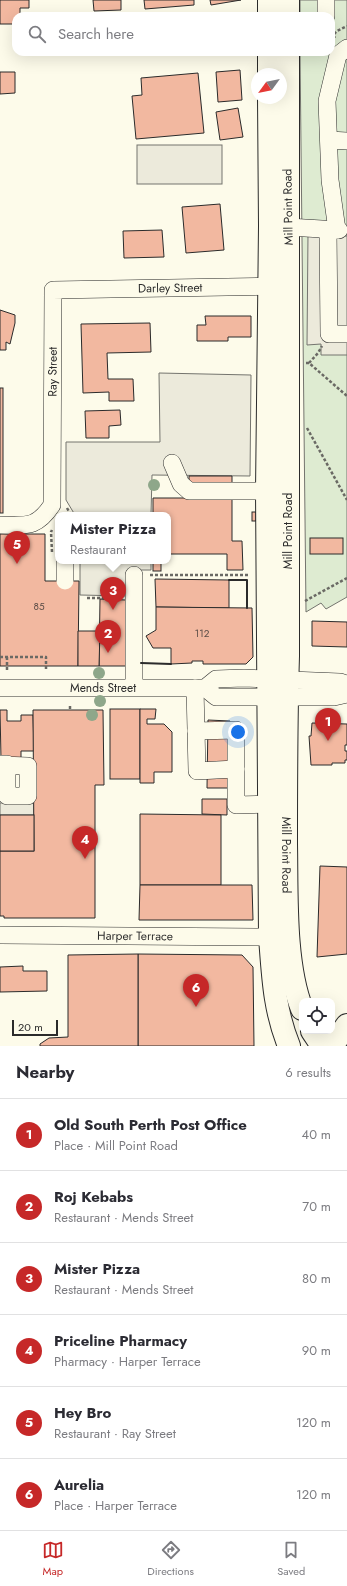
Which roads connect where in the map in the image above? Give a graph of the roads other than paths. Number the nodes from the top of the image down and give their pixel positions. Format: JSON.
{"nodes":[{"id":1,"x":269,"y":0,"type":"edge"},
{"id":2,"x":288,"y":0,"type":"edge"},
{"id":3,"x":326,"y":0,"type":"edge"},
{"id":4,"x":269,"y":12,"type":"edge"},
{"id":5,"x":288,"y":12,"type":"edge"},
{"id":6,"x":326,"y":12,"type":"edge"},
{"id":7,"x":347,"y":48,"type":"edge"},
{"id":8,"x":269,"y":56,"type":"edge"},
{"id":9,"x":288,"y":56,"type":"edge"},
{"id":10,"x":326,"y":56,"type":"edge"},
{"id":11,"x":269,"y":68,"type":"edge"},
{"id":12,"x":327,"y":101,"type":"junction"},
{"id":13,"x":269,"y":104,"type":"edge"},
{"id":14,"x":329,"y":140,"type":"junction"},
{"id":15,"x":347,"y":141,"type":"edge"},
{"id":16,"x":288,"y":227,"type":"junction"},
{"id":17,"x":337,"y":230,"type":"edge"},
{"id":18,"x":279,"y":286,"type":"junction"},
{"id":19,"x":53,"y":290,"type":"joint"},
{"id":20,"x":347,"y":334,"type":"edge"},
{"id":21,"x":172,"y":463,"type":"dead end"},
{"id":22,"x":267,"y":491,"type":"junction"},
{"id":23,"x":55,"y":516,"type":"edge"},
{"id":24,"x":0,"y":525,"type":"edge"},
{"id":25,"x":65,"y":564,"type":"edge"},
{"id":26,"x":134,"y":575,"type":"road end"},
{"id":27,"x":65,"y":581,"type":"dead end"},
{"id":28,"x":347,"y":684,"type":"edge"},
{"id":29,"x":134,"y":687,"type":"junction"},
{"id":30,"x":0,"y":688,"type":"edge"},
{"id":31,"x":200,"y":688,"type":"junction"},
{"id":32,"x":278,"y":689,"type":"junction"},
{"id":33,"x":347,"y":694,"type":"edge"},
{"id":34,"x":196,"y":731,"type":"junction"},
{"id":35,"x":236,"y":769,"type":"junction"},
{"id":36,"x":270,"y":804,"type":"junction"},
{"id":37,"x":0,"y":935,"type":"edge"},
{"id":38,"x":270,"y":937,"type":"junction"},
{"id":39,"x":299,"y":1000,"type":"edge"},
{"id":40,"x":347,"y":1013,"type":"edge"},
{"id":41,"x":335,"y":1015,"type":"edge"},
{"id":42,"x":347,"y":1025,"type":"edge"},
{"id":43,"x":314,"y":1034,"type":"edge"},
{"id":44,"x":289,"y":1046,"type":"edge"},
{"id":45,"x":322,"y":1046,"type":"edge"},
{"id":46,"x":332,"y":1046,"type":"edge"}],
"edges":[{"from":1,"to":4,"type":"main road"},
{"from":2,"to":5,"type":"main road"},
{"from":3,"to":6,"type":"street"},
{"from":7,"to":12,"type":"street"},
{"from":8,"to":11,"type":"main road"},
{"from":9,"to":16,"type":"main road","name":"Mill Point Road"},
{"from":10,"to":12,"type":"street"},
{"from":12,"to":14,"type":"street"},
{"from":13,"to":18,"type":"main road","name":"Mill Point Road"},
{"from":14,"to":15,"type":"street"},
{"from":14,"to":17,"type":"street"},
{"from":16,"to":17,"type":"street"},
{"from":16,"to":18,"type":"main road","name":"Mill Point Road"},
{"from":17,"to":20,"type":"street"},
{"from":18,"to":19,"type":"street","name":"Darley Street"},
{"from":18,"to":22,"type":"main road","name":"Mill Point Road"},
{"from":18,"to":32,"type":"main road","name":"Mill Point Road"},
{"from":19,"to":23,"type":"street","name":"Ray Street"},
{"from":21,"to":22,"type":"street"},
{"from":22,"to":32,"type":"main road","name":"Mill Point Road"},
{"from":23,"to":24,"type":"street"},
{"from":25,"to":27,"type":"street","bridge":true},
{"from":26,"to":29,"type":"street"},
{"from":28,"to":32,"type":"street","name":"Mends Street"},
{"from":29,"to":30,"type":"street","name":"Mends Street"},
{"from":29,"to":31,"type":"street","name":"Mends Street"},
{"from":31,"to":32,"type":"street","name":"Mends Street"},
{"from":31,"to":34,"type":"street"},
{"from":32,"to":33,"type":"street","name":"Mends Street"},
{"from":32,"to":36,"type":"main road","name":"Mill Point Road"},
{"from":32,"to":39,"type":"main road","name":"Mill Point Road"},
{"from":34,"to":35,"type":"street"},
{"from":34,"to":35,"type":"street"},
{"from":35,"to":36,"type":"street"},
{"from":36,"to":38,"type":"main road","name":"Mill Point Road"},
{"from":37,"to":38,"type":"street","name":"Harper Terrace"},
{"from":38,"to":44,"type":"main road","name":"Mill Point Road"},
{"from":40,"to":41,"type":"main road"},
{"from":42,"to":46,"type":"main road"},
{"from":43,"to":45,"type":"main road"}]}
